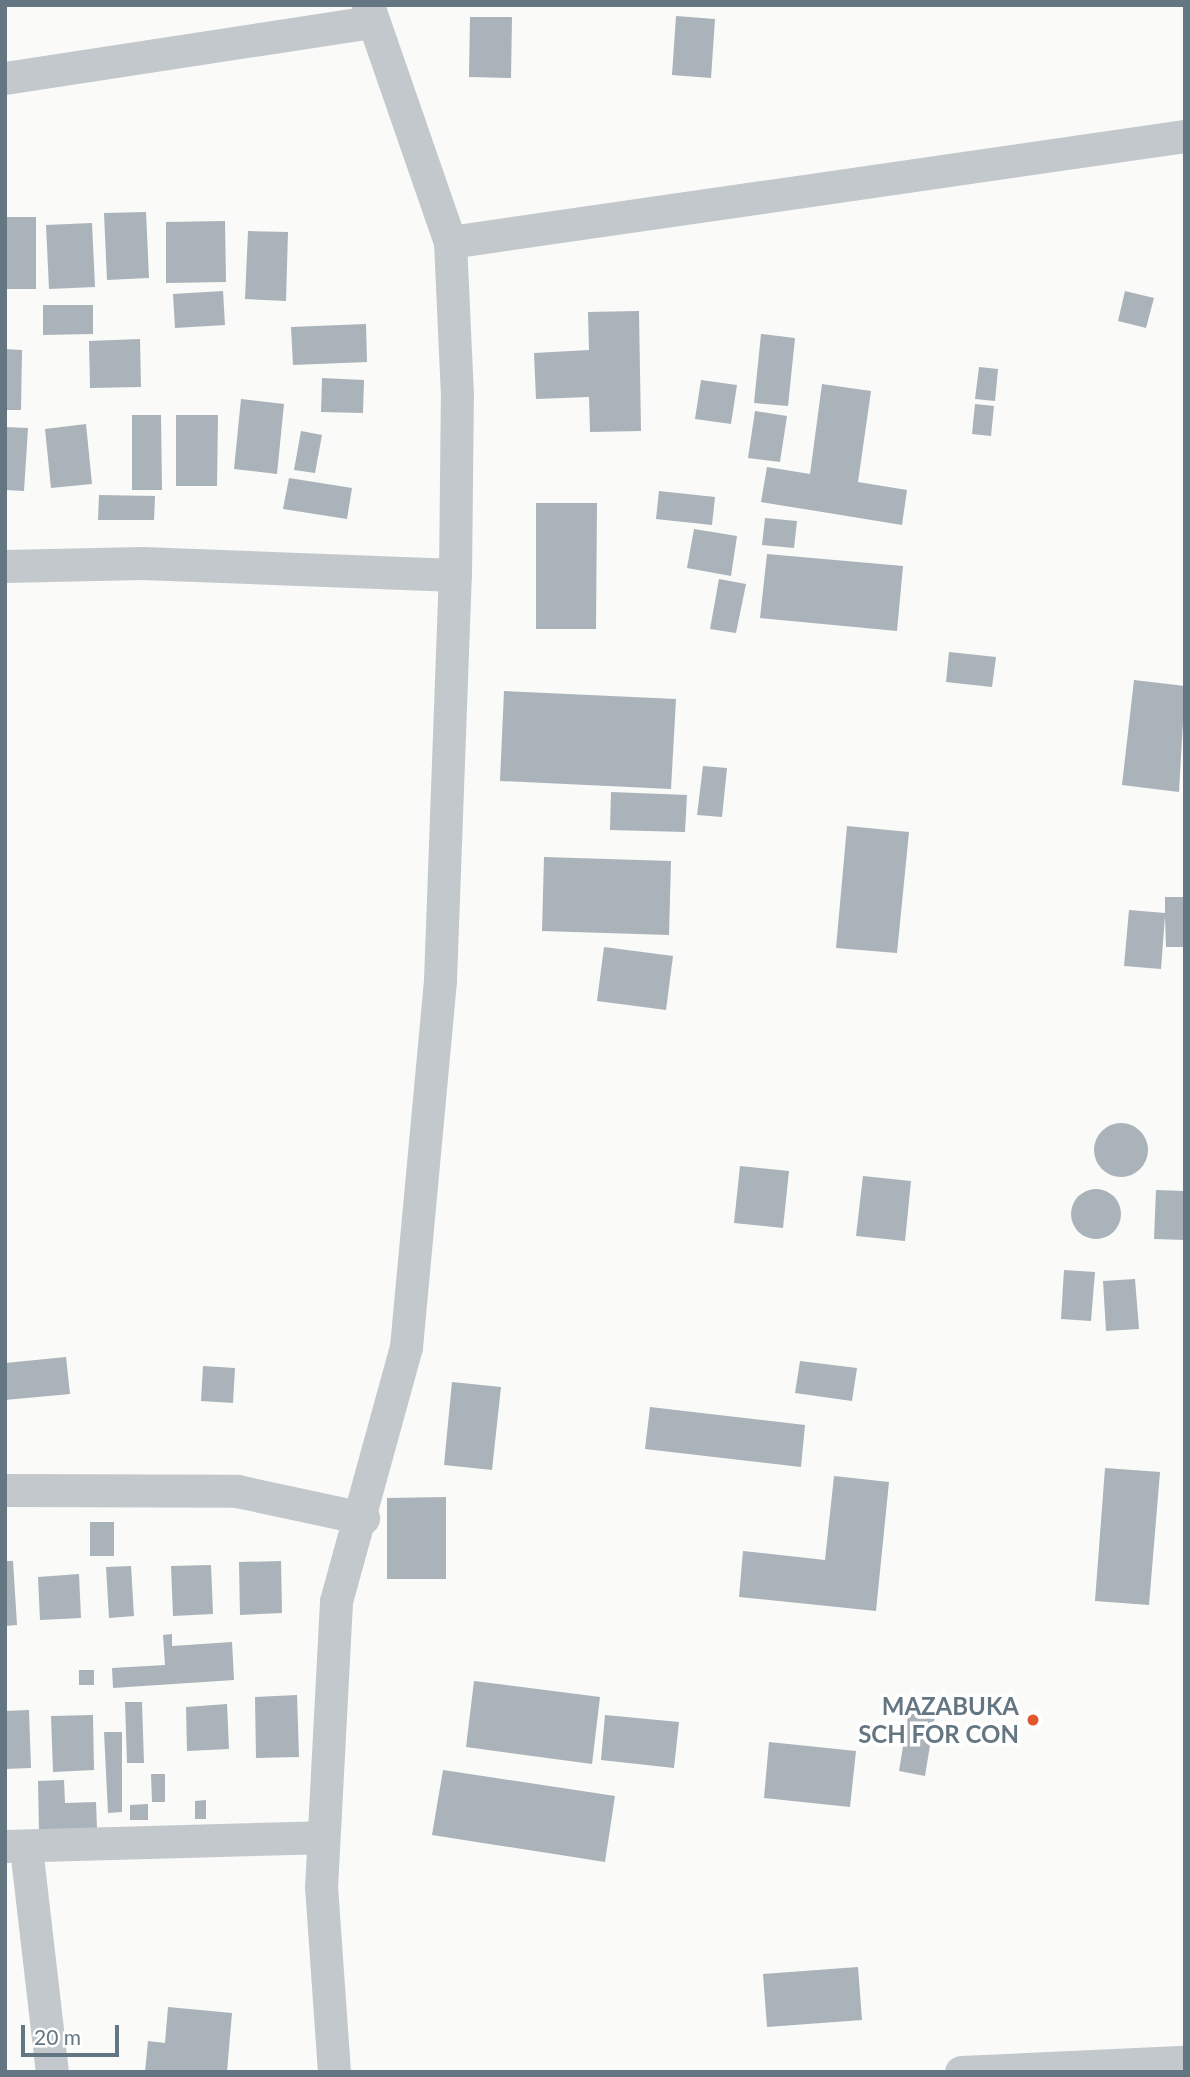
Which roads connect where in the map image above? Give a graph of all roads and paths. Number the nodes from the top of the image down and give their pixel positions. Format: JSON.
{"nodes":[{"id":1,"x":370,"y":14,"type":"edge"},
{"id":2,"x":5,"y":78,"type":"edge"},
{"id":3,"x":1185,"y":136,"type":"edge"},
{"id":4,"x":450,"y":242,"type":"junction"},
{"id":5,"x":5,"y":566,"type":"edge"},
{"id":6,"x":454,"y":575,"type":"junction"},
{"id":7,"x":5,"y":1490,"type":"edge"},
{"id":8,"x":363,"y":1518,"type":"junction"},
{"id":9,"x":321,"y":1837,"type":"junction"},
{"id":10,"x":16,"y":1847,"type":"edge"},
{"id":11,"x":1185,"y":2062,"type":"edge"},
{"id":12,"x":52,"y":2072,"type":"edge"},
{"id":13,"x":334,"y":2072,"type":"edge"},
{"id":14,"x":961,"y":2072,"type":"edge"}],
"edges":[{"from":1,"to":2,"type":"street"},
{"from":1,"to":4,"type":"street"},
{"from":3,"to":4,"type":"street"},
{"from":4,"to":6,"type":"street"},
{"from":5,"to":6,"type":"street"},
{"from":6,"to":8,"type":"street"},
{"from":7,"to":8,"type":"street"},
{"from":8,"to":9,"type":"street"},
{"from":9,"to":10,"type":"street"},
{"from":9,"to":13,"type":"street"},
{"from":10,"to":12,"type":"street"},
{"from":11,"to":14,"type":"street"}]}
